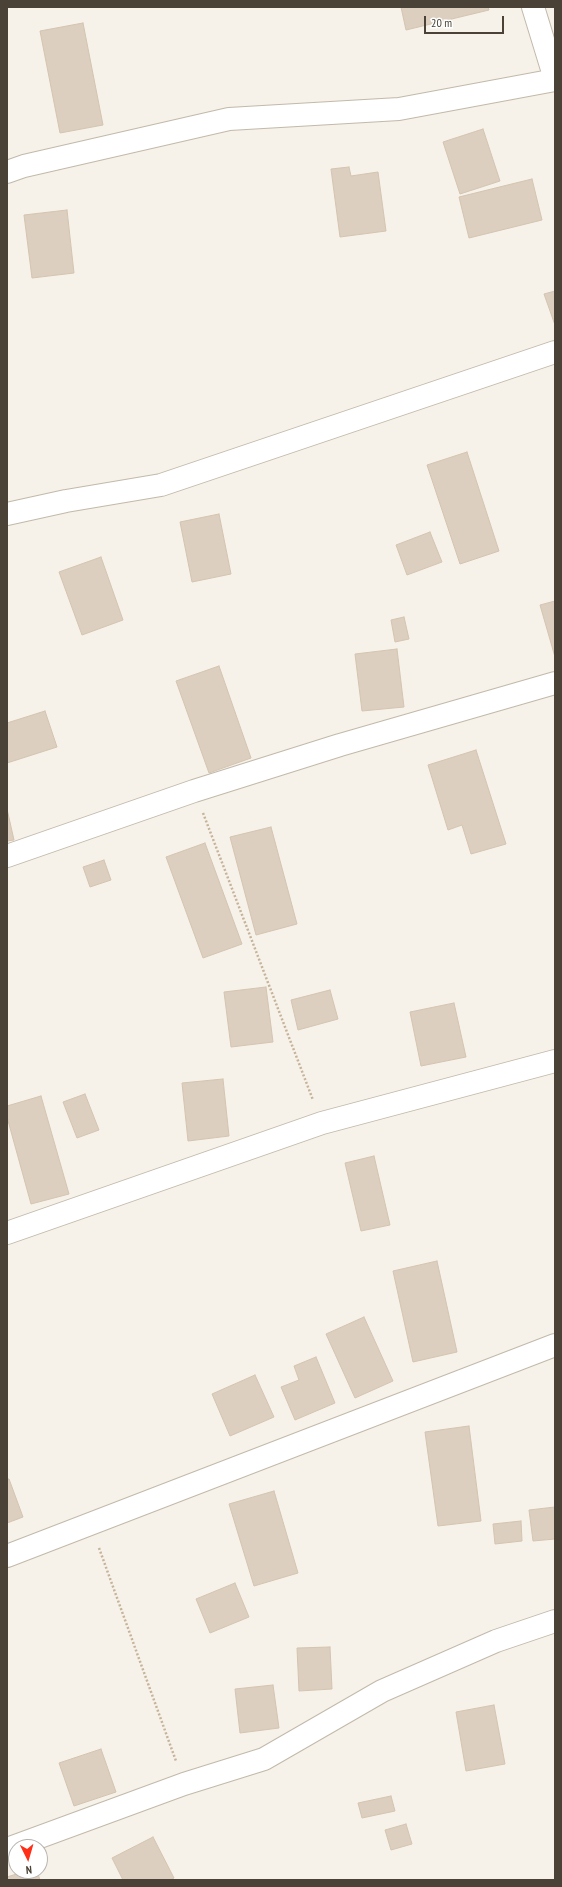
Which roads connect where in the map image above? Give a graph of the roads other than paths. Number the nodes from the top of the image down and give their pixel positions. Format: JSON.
{"nodes":[{"id":1,"x":533,"y":7,"type":"edge"},
{"id":2,"x":555,"y":80,"type":"edge"},
{"id":3,"x":7,"y":172,"type":"edge"},
{"id":4,"x":555,"y":352,"type":"edge"},
{"id":5,"x":7,"y":514,"type":"edge"},
{"id":6,"x":555,"y":683,"type":"edge"},
{"id":7,"x":7,"y":856,"type":"edge"},
{"id":8,"x":555,"y":1060,"type":"edge"},
{"id":9,"x":7,"y":1233,"type":"edge"},
{"id":10,"x":555,"y":1345,"type":"edge"},
{"id":11,"x":7,"y":1556,"type":"edge"},
{"id":12,"x":555,"y":1621,"type":"edge"},
{"id":13,"x":7,"y":1849,"type":"edge"}],
"edges":[{"from":1,"to":2,"type":"street"},
{"from":2,"to":3,"type":"street"},
{"from":4,"to":5,"type":"street"},
{"from":6,"to":7,"type":"street"},
{"from":8,"to":9,"type":"street"},
{"from":10,"to":11,"type":"street"},
{"from":12,"to":13,"type":"street"}]}
